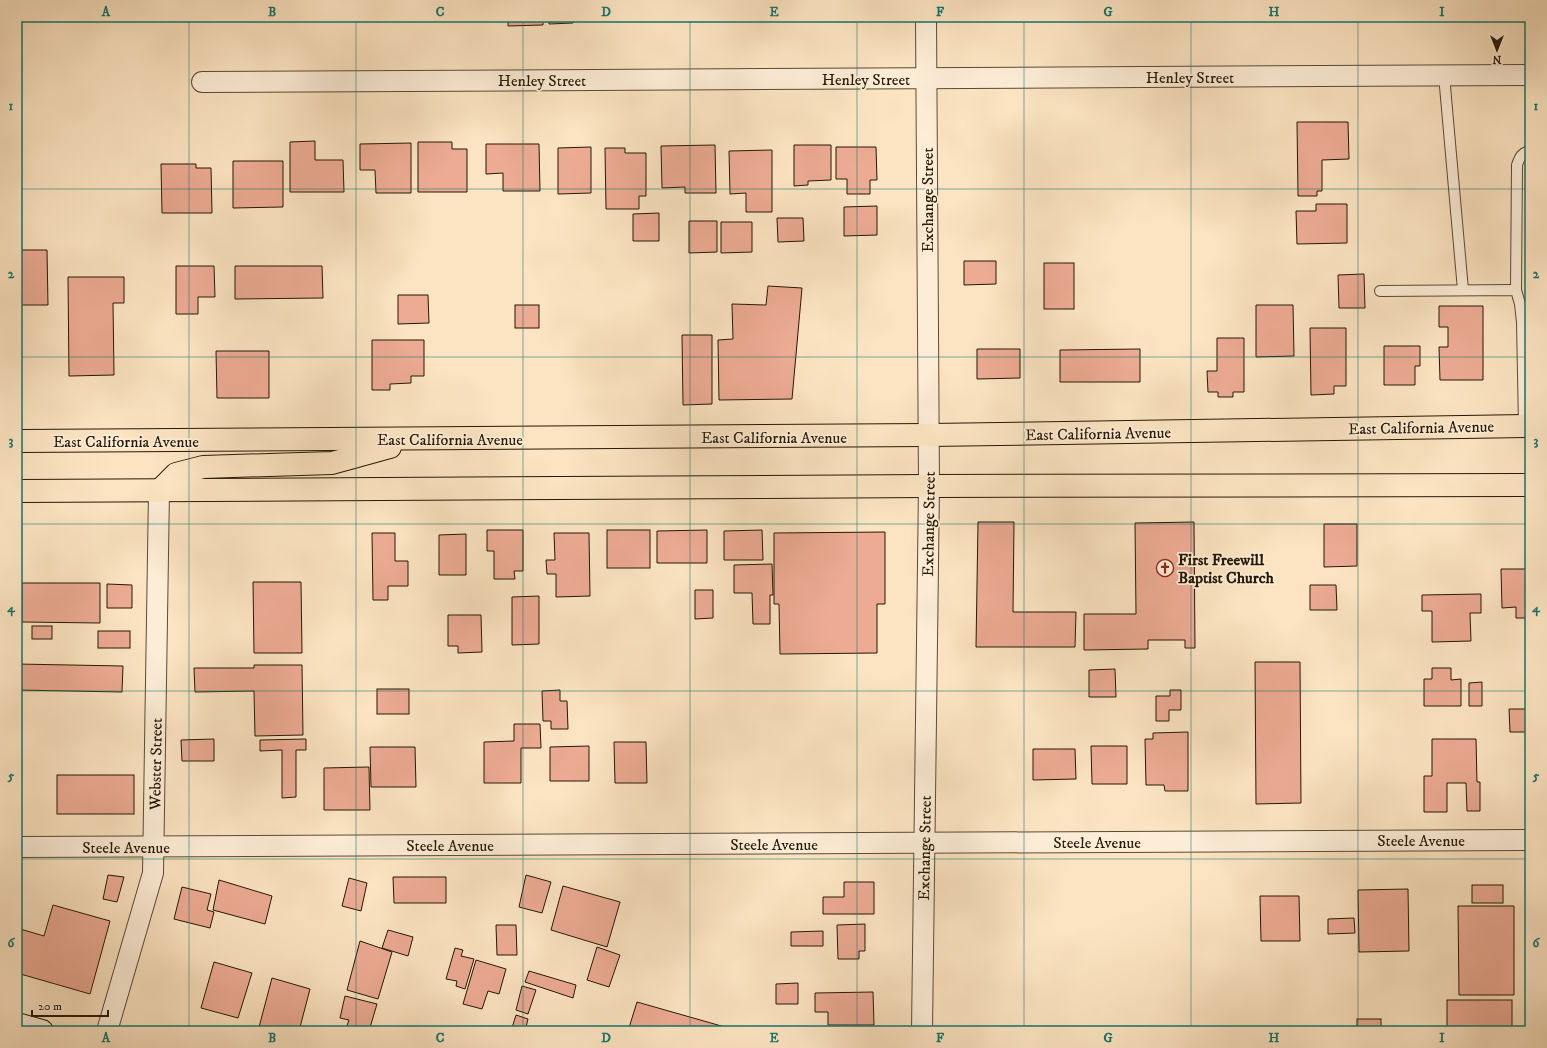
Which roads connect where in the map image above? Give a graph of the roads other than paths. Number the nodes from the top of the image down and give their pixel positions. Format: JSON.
{"nodes":[{"id":1,"x":926,"y":17,"type":"edge"},
{"id":2,"x":1444,"y":75,"type":"junction"},
{"id":3,"x":1530,"y":75,"type":"edge"},
{"id":4,"x":926,"y":78,"type":"junction"},
{"id":5,"x":202,"y":82,"type":"dead end"},
{"id":6,"x":1530,"y":151,"type":"edge"},
{"id":7,"x":1463,"y":290,"type":"junction"},
{"id":8,"x":1516,"y":290,"type":"junction"},
{"id":9,"x":1380,"y":291,"type":"dead end"},
{"id":10,"x":1527,"y":426,"type":"edge"},
{"id":11,"x":929,"y":435,"type":"junction"},
{"id":12,"x":416,"y":440,"type":"junction"},
{"id":13,"x":17,"y":441,"type":"edge"},
{"id":14,"x":1530,"y":485,"type":"edge"},
{"id":15,"x":929,"y":486,"type":"junction"},
{"id":16,"x":17,"y":491,"type":"edge"},
{"id":17,"x":159,"y":491,"type":"junction"},
{"id":18,"x":1530,"y":840,"type":"edge"},
{"id":19,"x":924,"y":843,"type":"junction"},
{"id":20,"x":153,"y":846,"type":"junction"},
{"id":21,"x":17,"y":847,"type":"edge"},
{"id":22,"x":17,"y":1024,"type":"edge"},
{"id":23,"x":42,"y":1031,"type":"edge"},
{"id":24,"x":107,"y":1031,"type":"edge"},
{"id":25,"x":922,"y":1031,"type":"edge"}],
"edges":[{"from":1,"to":4,"type":"street","name":"Exchange Street"},
{"from":2,"to":3,"type":"street","name":"Henley Street"},
{"from":2,"to":4,"type":"street","name":"Henley Street"},
{"from":2,"to":7,"type":"lane"},
{"from":4,"to":5,"type":"street","name":"Henley Street"},
{"from":4,"to":11,"type":"street","name":"Exchange Street"},
{"from":6,"to":8,"type":"lane"},
{"from":7,"to":8,"type":"lane"},
{"from":7,"to":9,"type":"lane"},
{"from":8,"to":10,"type":"lane"},
{"from":10,"to":11,"type":"main road","name":"East California Avenue"},
{"from":11,"to":12,"type":"main road","name":"East California Avenue"},
{"from":11,"to":15,"type":"street","name":"Exchange Street"},
{"from":12,"to":13,"type":"main road","name":"East California Avenue"},
{"from":12,"to":17,"type":"main road"},
{"from":14,"to":15,"type":"main road"},
{"from":15,"to":17,"type":"main road"},
{"from":15,"to":19,"type":"street","name":"Exchange Street"},
{"from":16,"to":17,"type":"main road"},
{"from":17,"to":20,"type":"street","name":"Webster Street"},
{"from":18,"to":19,"type":"street","name":"Steele Avenue"},
{"from":19,"to":20,"type":"street","name":"Steele Avenue"},
{"from":19,"to":25,"type":"street","name":"Exchange Street"},
{"from":20,"to":21,"type":"street","name":"Steele Avenue"},
{"from":20,"to":24,"type":"street","name":"Webster Street"},
{"from":22,"to":23,"type":"main road"}]}
